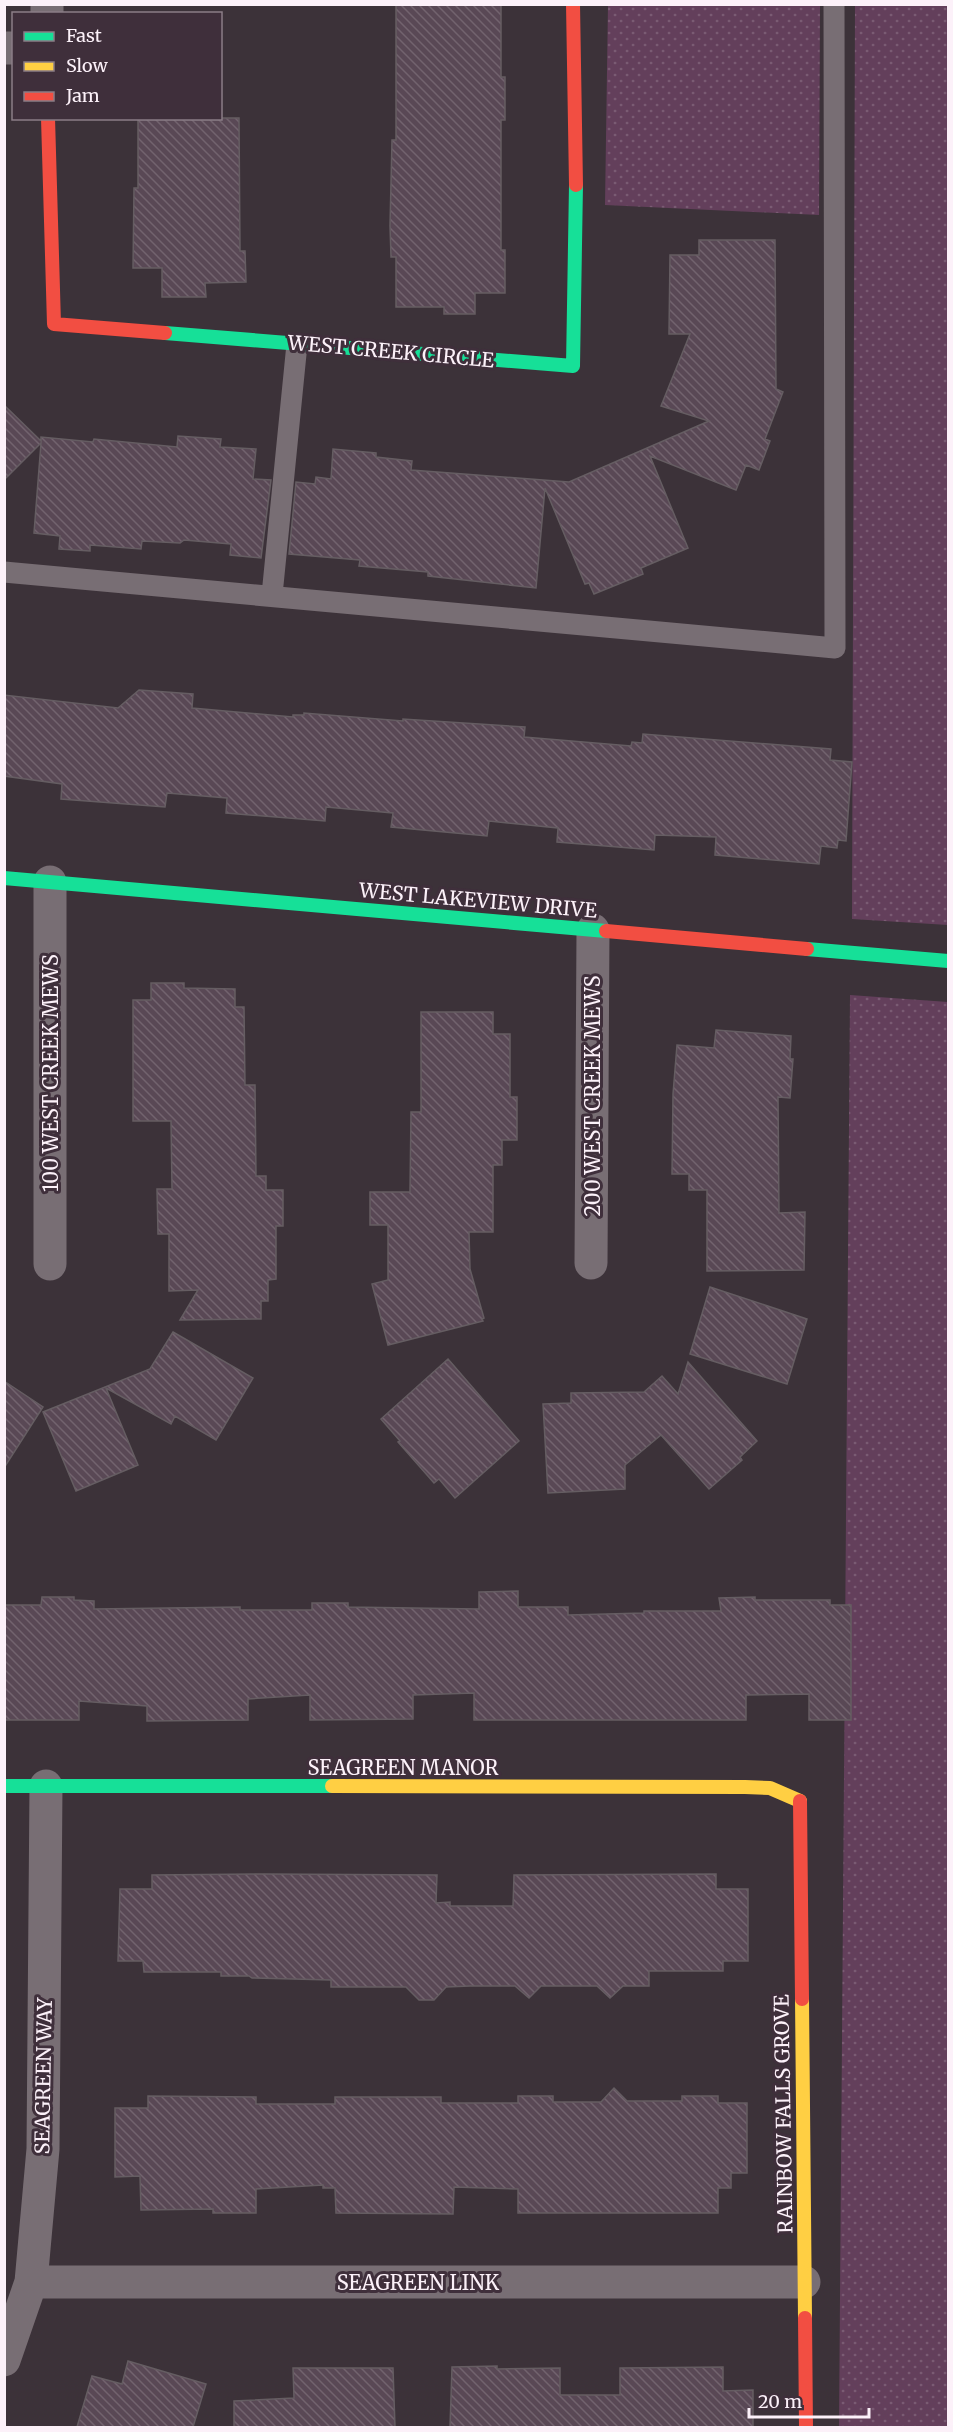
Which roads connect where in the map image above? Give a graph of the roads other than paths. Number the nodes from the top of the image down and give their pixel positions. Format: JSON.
{"nodes":[{"id":1,"x":573,"y":4,"type":"edge"},
{"id":2,"x":834,"y":4,"type":"edge"},
{"id":3,"x":48,"y":120,"type":"edge"},
{"id":4,"x":297,"y":344,"type":"junction"},
{"id":5,"x":4,"y":572,"type":"edge"},
{"id":6,"x":272,"y":595,"type":"junction"},
{"id":7,"x":4,"y":878,"type":"edge"},
{"id":8,"x":50,"y":882,"type":"junction"},
{"id":9,"x":593,"y":930,"type":"junction"},
{"id":10,"x":948,"y":961,"type":"edge"},
{"id":11,"x":591,"y":1263,"type":"dead end"},
{"id":12,"x":50,"y":1264,"type":"dead end"},
{"id":13,"x":4,"y":1786,"type":"edge"},
{"id":14,"x":46,"y":1786,"type":"junction"},
{"id":15,"x":800,"y":1801,"type":"joint"},
{"id":16,"x":31,"y":2282,"type":"junction"},
{"id":17,"x":804,"y":2282,"type":"junction"},
{"id":18,"x":4,"y":2360,"type":"edge"},
{"id":19,"x":806,"y":2427,"type":"edge"}],
"edges":[{"from":1,"to":4,"type":"street","name":"WEST CREEK CIRCLE"},
{"from":2,"to":6,"type":"lane"},
{"from":3,"to":4,"type":"street","name":"WEST CREEK CIRCLE"},
{"from":4,"to":6,"type":"lane"},
{"from":5,"to":6,"type":"lane"},
{"from":7,"to":8,"type":"street","name":"WEST LAKEVIEW DRIVE"},
{"from":8,"to":9,"type":"street","name":"WEST LAKEVIEW DRIVE"},
{"from":8,"to":12,"type":"street","name":"100 WEST CREEK MEWS"},
{"from":9,"to":10,"type":"street","name":"WEST LAKEVIEW DRIVE"},
{"from":9,"to":11,"type":"street","name":"200 WEST CREEK MEWS"},
{"from":13,"to":14,"type":"street","name":"SEAGREEN MANOR"},
{"from":14,"to":15,"type":"street","name":"SEAGREEN MANOR"},
{"from":14,"to":16,"type":"street","name":"SEAGREEN WAY"},
{"from":15,"to":17,"type":"street","name":"RAINBOW FALLS GROVE"},
{"from":16,"to":17,"type":"street","name":"SEAGREEN LINK"},
{"from":16,"to":18,"type":"street","name":"SEAGREEN WAY"},
{"from":17,"to":19,"type":"street","name":"RAINBOW FALLS GROVE"}]}
